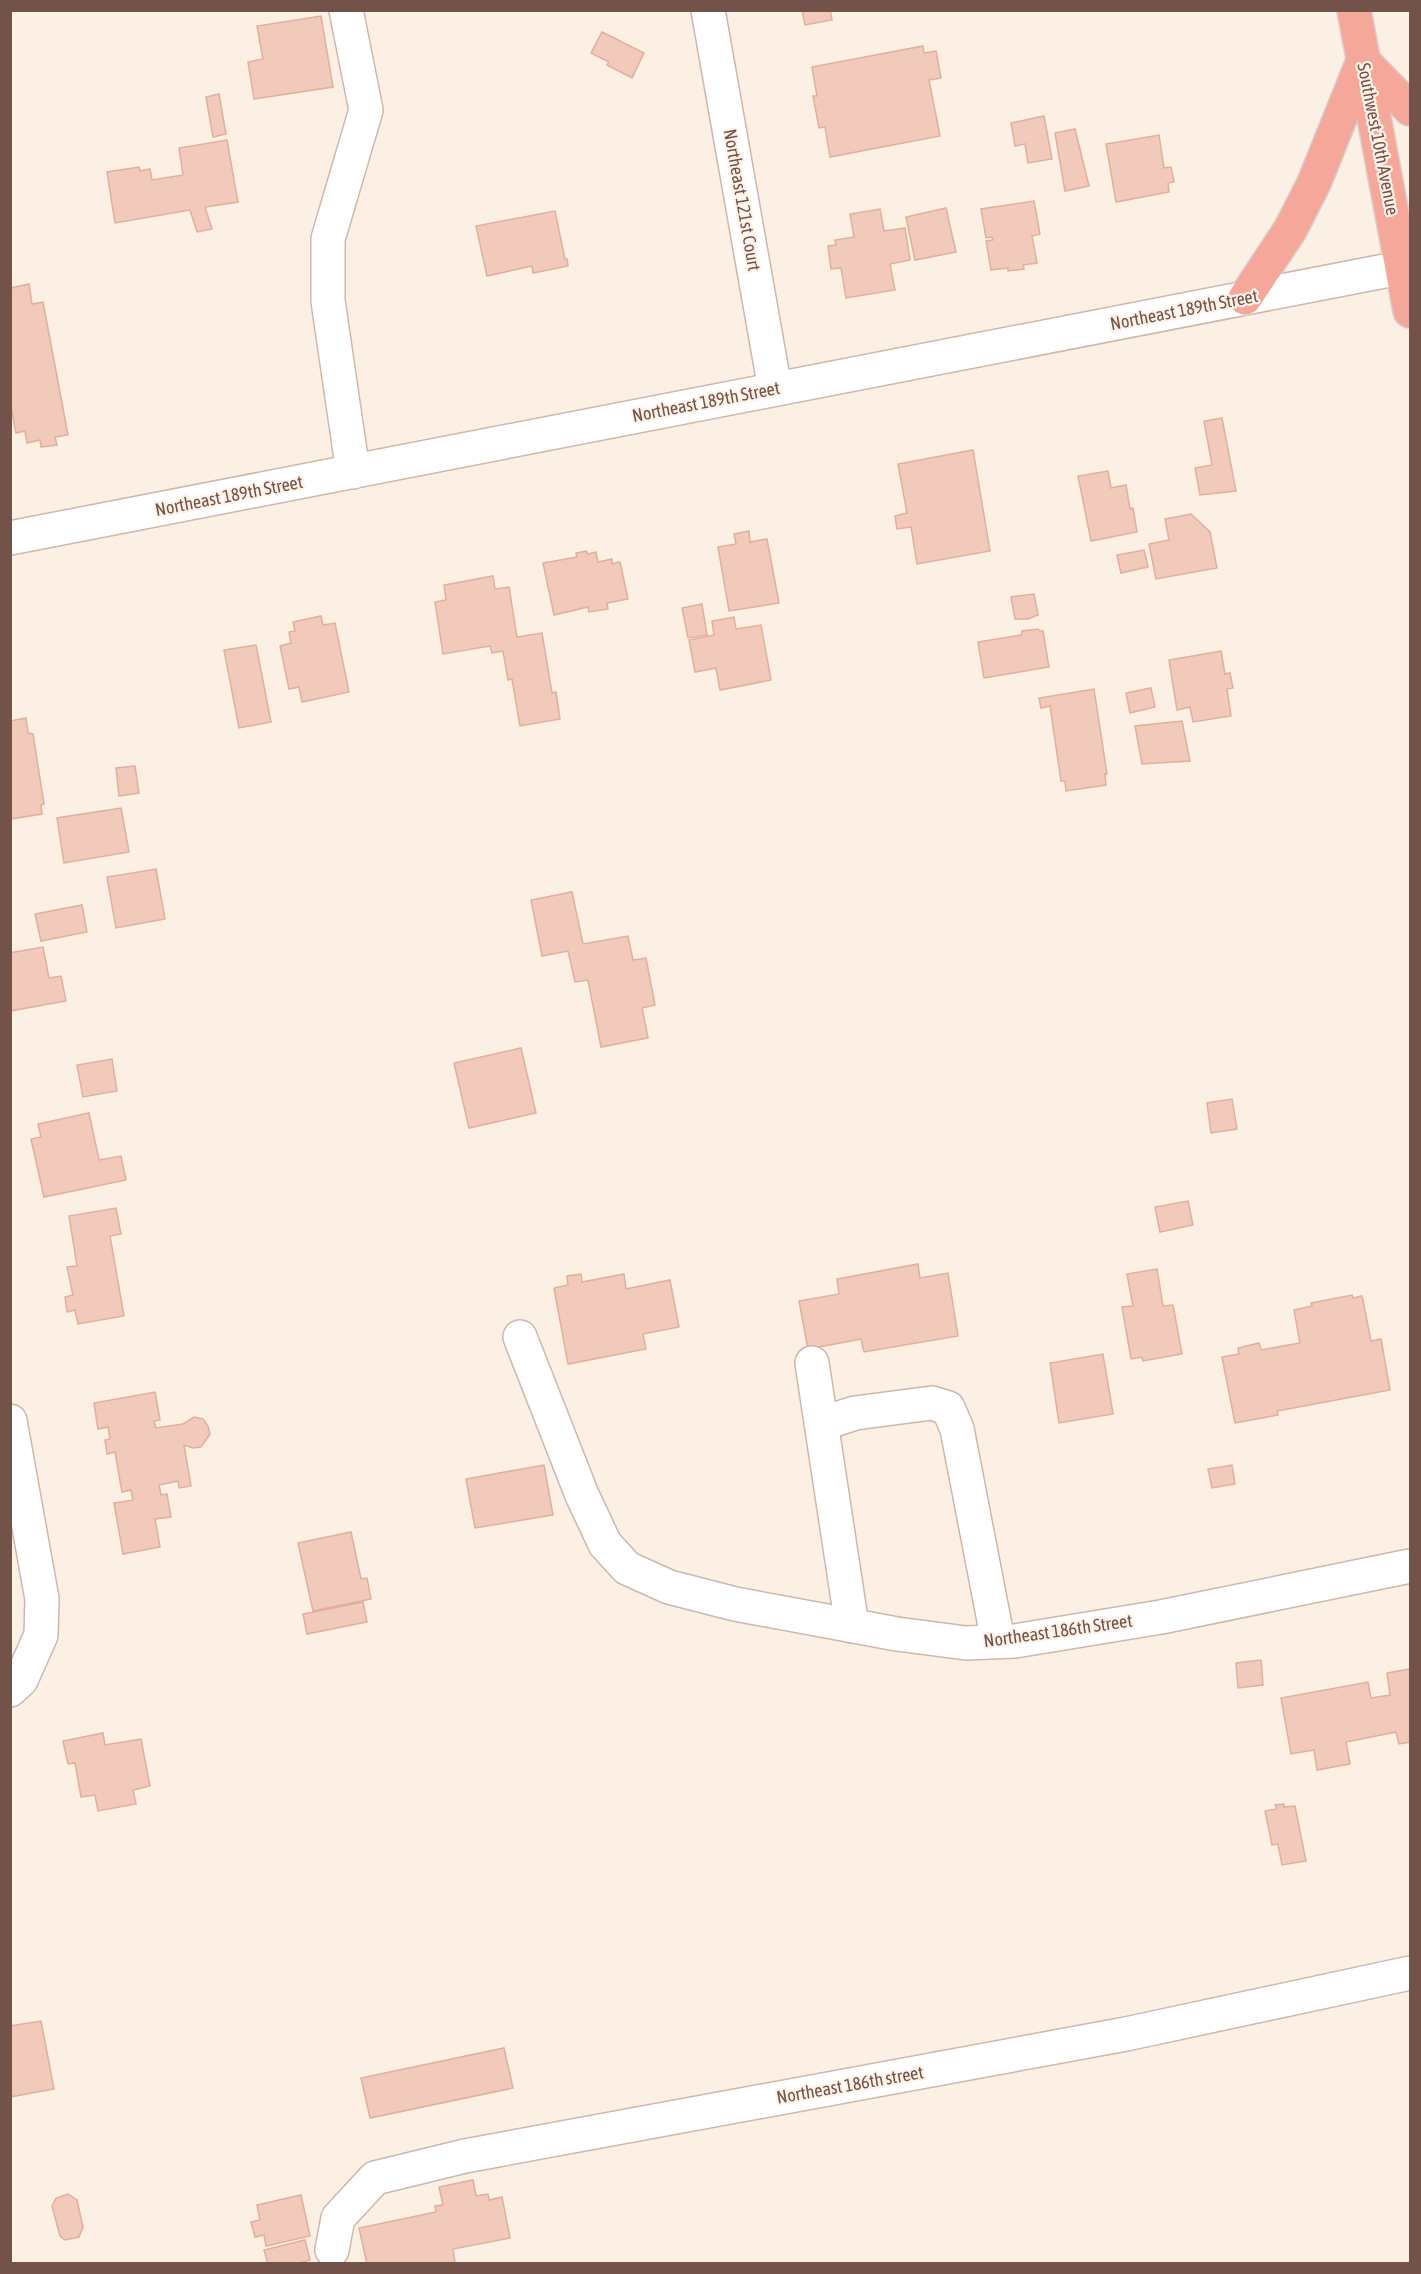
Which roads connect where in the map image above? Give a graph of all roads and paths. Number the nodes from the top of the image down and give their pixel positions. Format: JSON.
{"nodes":[{"id":1,"x":346,"y":10,"type":"edge"},
{"id":2,"x":708,"y":10,"type":"edge"},
{"id":3,"x":1354,"y":10,"type":"edge"},
{"id":4,"x":1363,"y":61,"type":"junction"},
{"id":5,"x":1410,"y":109,"type":"edge"},
{"id":6,"x":1406,"y":267,"type":"edge"},
{"id":7,"x":1245,"y":298,"type":"junction"},
{"id":8,"x":1410,"y":311,"type":"edge"},
{"id":9,"x":775,"y":389,"type":"junction"},
{"id":10,"x":353,"y":472,"type":"junction"},
{"id":11,"x":10,"y":538,"type":"edge"},
{"id":12,"x":520,"y":1337,"type":"dead end"},
{"id":13,"x":812,"y":1363,"type":"dead end"},
{"id":14,"x":10,"y":1420,"type":"edge"},
{"id":15,"x":821,"y":1424,"type":"junction"},
{"id":16,"x":1410,"y":1566,"type":"edge"},
{"id":17,"x":852,"y":1626,"type":"junction"},
{"id":18,"x":998,"y":1641,"type":"junction"},
{"id":19,"x":10,"y":1690,"type":"edge"},
{"id":20,"x":1410,"y":1973,"type":"edge"},
{"id":21,"x":332,"y":2250,"type":"dead end"}],
"edges":[{"from":1,"to":10,"type":"street"},
{"from":2,"to":9,"type":"street","name":"Northeast 121st Court"},
{"from":3,"to":4,"type":"highway","name":"Southwest 10th Avenue"},
{"from":4,"to":5,"type":"highway"},
{"from":4,"to":6,"type":"highway","name":"Southwest 10th Avenue"},
{"from":4,"to":7,"type":"highway"},
{"from":6,"to":7,"type":"street","name":"Northeast 189th Street"},
{"from":6,"to":8,"type":"highway","name":"Southwest 10th Avenue"},
{"from":7,"to":9,"type":"street","name":"Northeast 189th Street"},
{"from":9,"to":10,"type":"street","name":"Northeast 189th Street"},
{"from":10,"to":11,"type":"street","name":"Northeast 189th Street"},
{"from":12,"to":17,"type":"street","name":"Northeast 186th Street"},
{"from":13,"to":15,"type":"street"},
{"from":14,"to":19,"type":"street"},
{"from":15,"to":17,"type":"street"},
{"from":15,"to":18,"type":"street"},
{"from":16,"to":18,"type":"street","name":"Northeast 186th Street"},
{"from":17,"to":18,"type":"street","name":"Northeast 186th Street"},
{"from":20,"to":21,"type":"street","name":"Northeast 186th street"}]}
